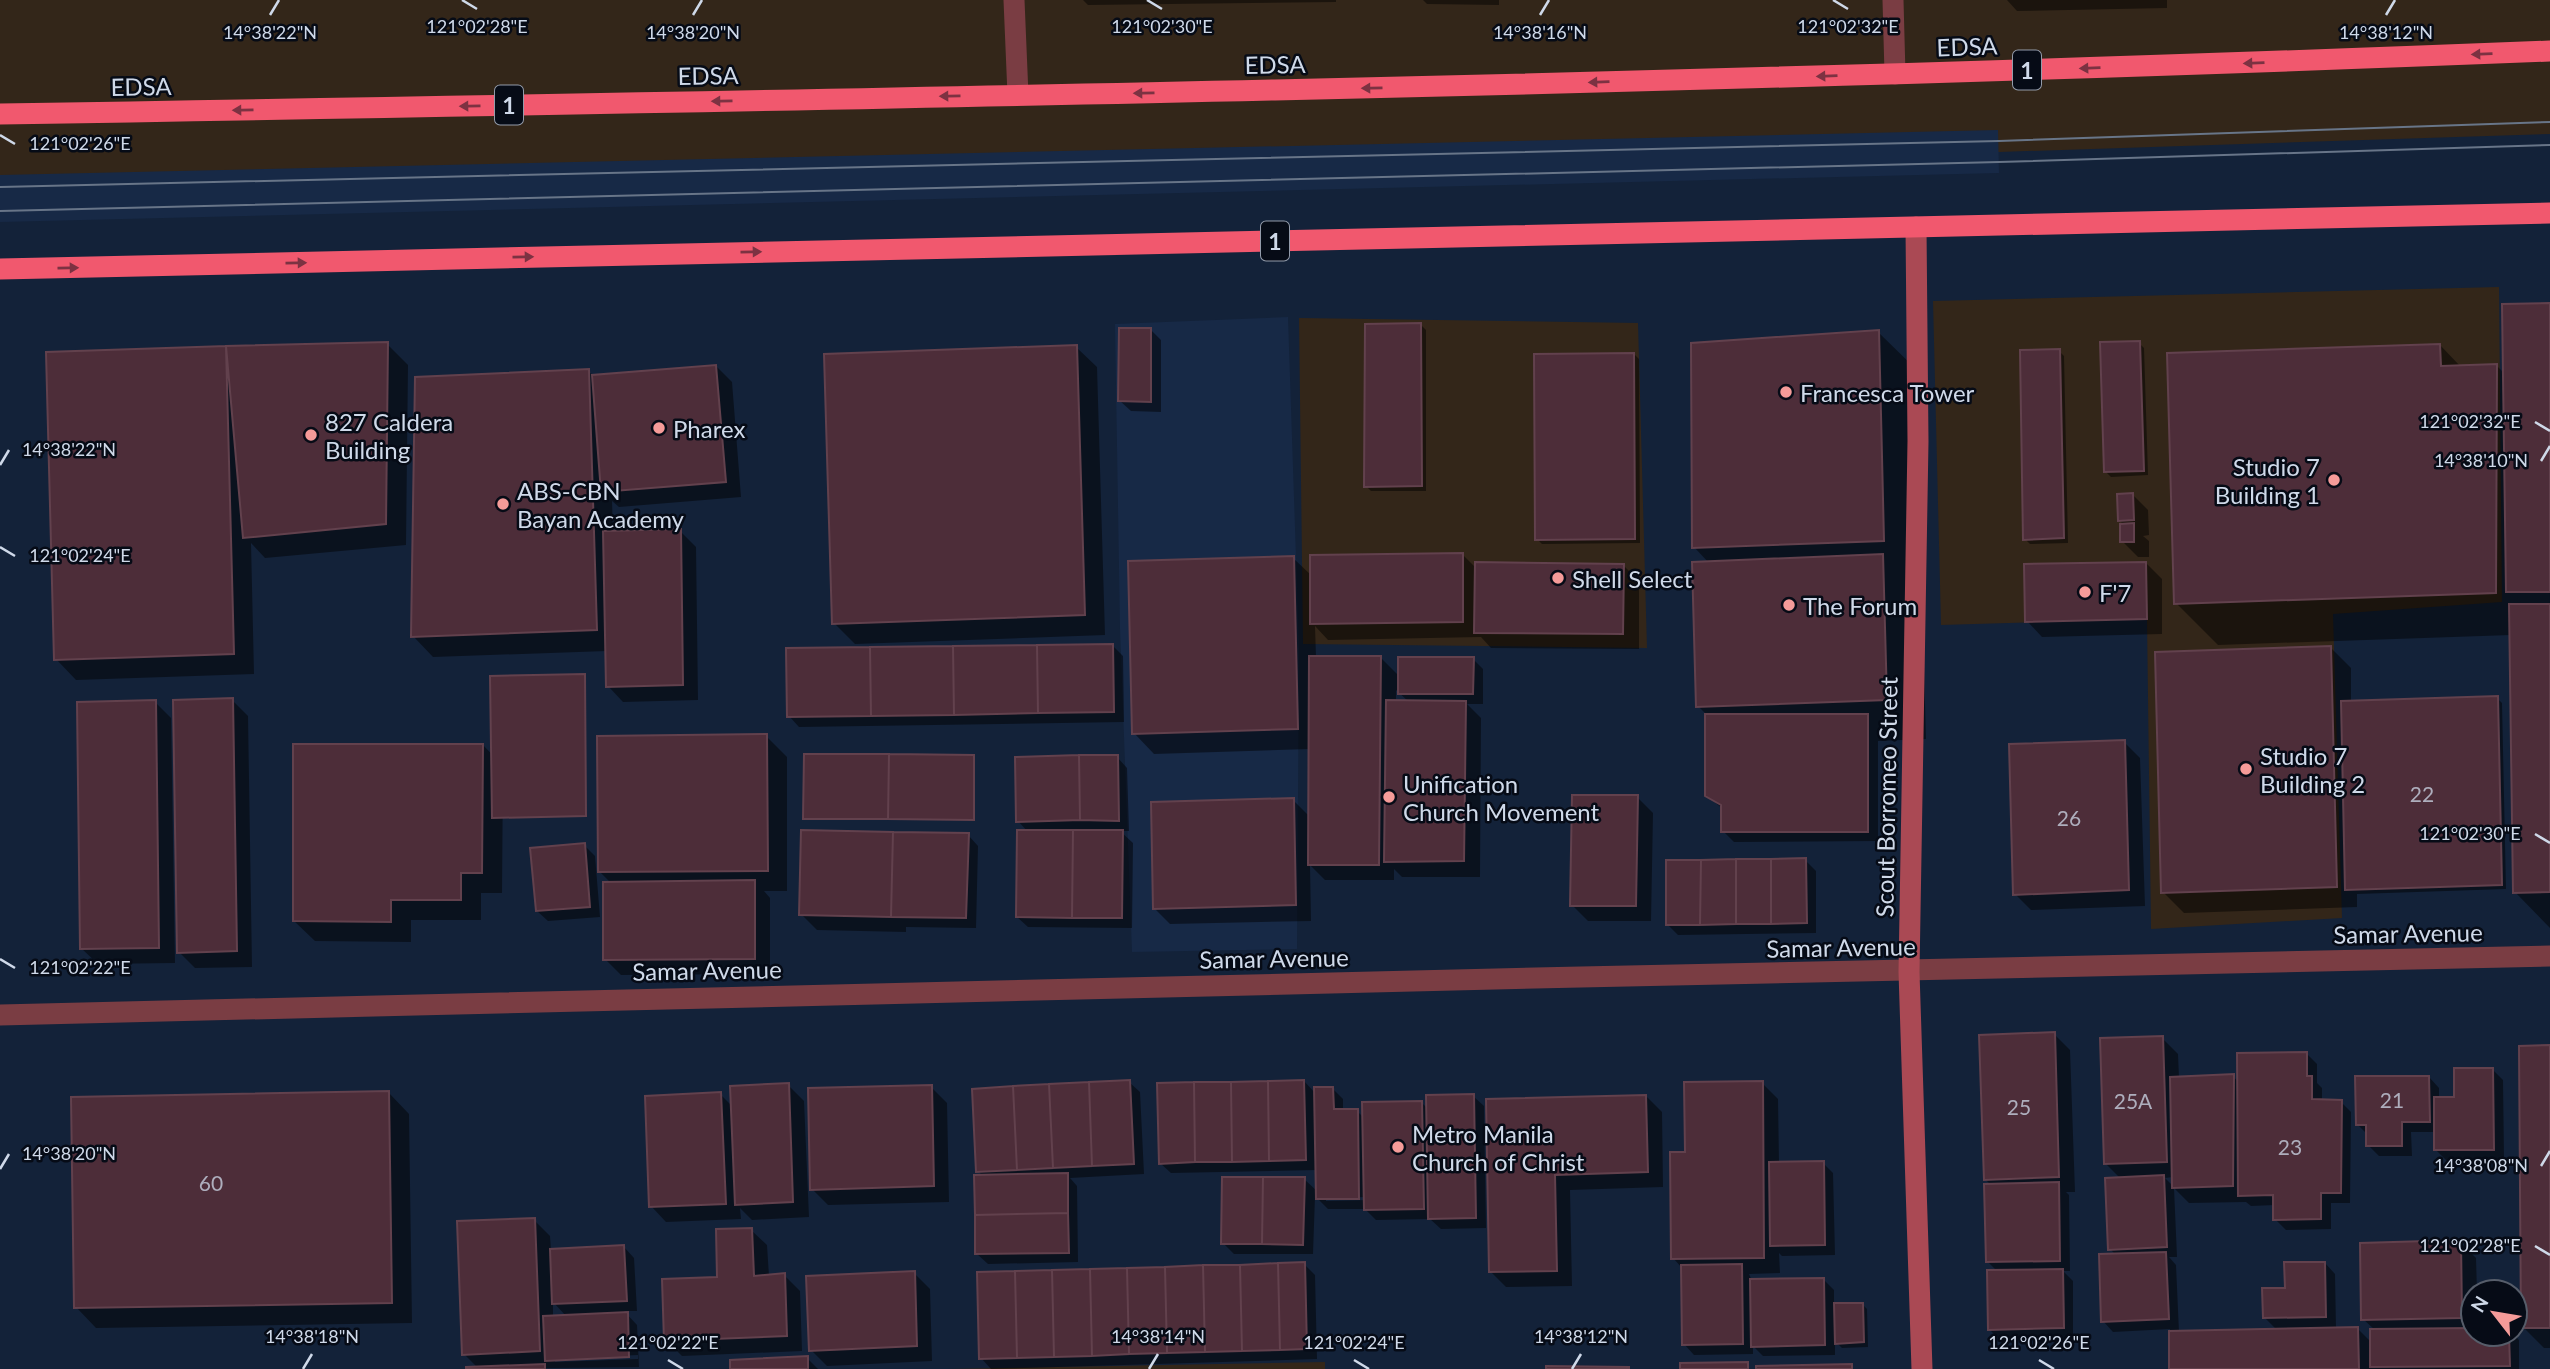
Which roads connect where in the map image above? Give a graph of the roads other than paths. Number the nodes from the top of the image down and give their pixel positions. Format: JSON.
{"nodes":[{"id":1,"x":1014,"y":0,"type":"edge"},
{"id":2,"x":1893,"y":0,"type":"edge"},
{"id":3,"x":2550,"y":51,"type":"edge"},
{"id":4,"x":1895,"y":74,"type":"junction"},
{"id":5,"x":1018,"y":95,"type":"junction"},
{"id":6,"x":0,"y":114,"type":"edge"},
{"id":7,"x":2550,"y":213,"type":"edge"},
{"id":8,"x":1916,"y":227,"type":"junction"},
{"id":9,"x":0,"y":269,"type":"edge"},
{"id":10,"x":2550,"y":956,"type":"edge"},
{"id":11,"x":1909,"y":972,"type":"junction"},
{"id":12,"x":0,"y":1015,"type":"edge"},
{"id":13,"x":1922,"y":1369,"type":"edge"}],
"edges":[{"from":1,"to":5,"type":"street"},
{"from":2,"to":4,"type":"street"},
{"from":3,"to":4,"type":"highway","name":"EDSA","number":"1","one_way":true},
{"from":4,"to":5,"type":"highway","name":"EDSA","number":"1","one_way":true},
{"from":5,"to":6,"type":"highway","name":"EDSA","number":"1","one_way":true},
{"from":7,"to":8,"type":"highway","number":"1"},
{"from":9,"to":8,"type":"highway","number":"1","one_way":true},
{"from":8,"to":11,"type":"street","name":"Scout Borromeo Street"},
{"from":10,"to":11,"type":"street","name":"Samar Avenue"},
{"from":11,"to":12,"type":"street","name":"Samar Avenue"},
{"from":11,"to":13,"type":"street","name":"Scout Borromeo Street"}]}
